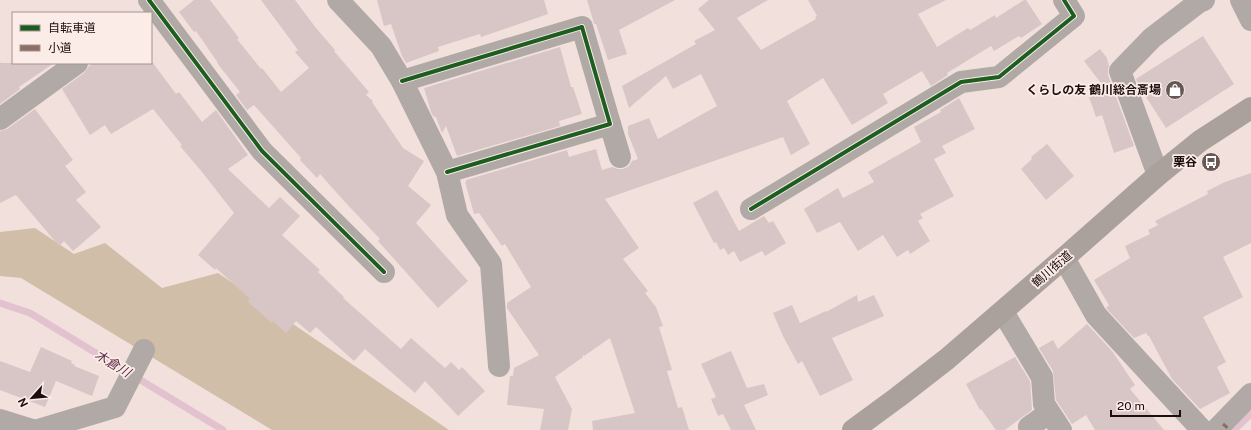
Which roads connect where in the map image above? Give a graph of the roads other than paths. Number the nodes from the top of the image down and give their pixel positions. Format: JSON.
{"nodes":[{"id":1,"x":338,"y":0,"type":"edge"},
{"id":2,"x":1064,"y":0,"type":"edge"},
{"id":3,"x":1204,"y":0,"type":"edge"},
{"id":4,"x":1241,"y":0,"type":"edge"},
{"id":5,"x":149,"y":6,"type":"edge"},
{"id":6,"x":1251,"y":20,"type":"edge"},
{"id":7,"x":76,"y":64,"type":"edge"},
{"id":8,"x":402,"y":81,"type":"junction"},
{"id":9,"x":1251,"y":108,"type":"edge"},
{"id":10,"x":0,"y":119,"type":"edge"},
{"id":11,"x":610,"y":124,"type":"junction"},
{"id":12,"x":620,"y":157,"type":"dead end"},
{"id":13,"x":447,"y":172,"type":"junction"},
{"id":14,"x":1158,"y":175,"type":"junction"},
{"id":15,"x":751,"y":209,"type":"dead end"},
{"id":16,"x":1064,"y":258,"type":"junction"},
{"id":17,"x":384,"y":272,"type":"dead end"},
{"id":18,"x":1003,"y":312,"type":"junction"},
{"id":19,"x":141,"y":356,"type":"dead end"},
{"id":20,"x":499,"y":366,"type":"dead end"},
{"id":21,"x":1251,"y":394,"type":"edge"},
{"id":22,"x":0,"y":420,"type":"edge"},
{"id":23,"x":1055,"y":422,"type":"edge"},
{"id":24,"x":1029,"y":427,"type":"dead end"},
{"id":25,"x":32,"y":430,"type":"edge"},
{"id":26,"x":38,"y":430,"type":"edge"},
{"id":27,"x":853,"y":430,"type":"edge"},
{"id":28,"x":1202,"y":430,"type":"edge"},
{"id":29,"x":1216,"y":430,"type":"edge"}],
"edges":[{"from":1,"to":8,"type":"street"},
{"from":2,"to":15,"type":"street"},
{"from":3,"to":14,"type":"street"},
{"from":4,"to":6,"type":"street"},
{"from":5,"to":17,"type":"street"},
{"from":7,"to":10,"type":"street"},
{"from":8,"to":11,"type":"street"},
{"from":8,"to":13,"type":"street"},
{"from":9,"to":14,"type":"main road","name":"鶴川街道"},
{"from":11,"to":12,"type":"street"},
{"from":11,"to":13,"type":"street"},
{"from":13,"to":20,"type":"street"},
{"from":14,"to":16,"type":"main road","name":"鶴川街道"},
{"from":16,"to":18,"type":"main road","name":"鶴川街道"},
{"from":16,"to":28,"type":"street"},
{"from":18,"to":23,"type":"street"},
{"from":18,"to":27,"type":"main road","name":"鶴川街道"},
{"from":19,"to":26,"type":"street"},
{"from":21,"to":29,"type":"street"},
{"from":22,"to":25,"type":"street"},
{"from":23,"to":24,"type":"street"}]}
